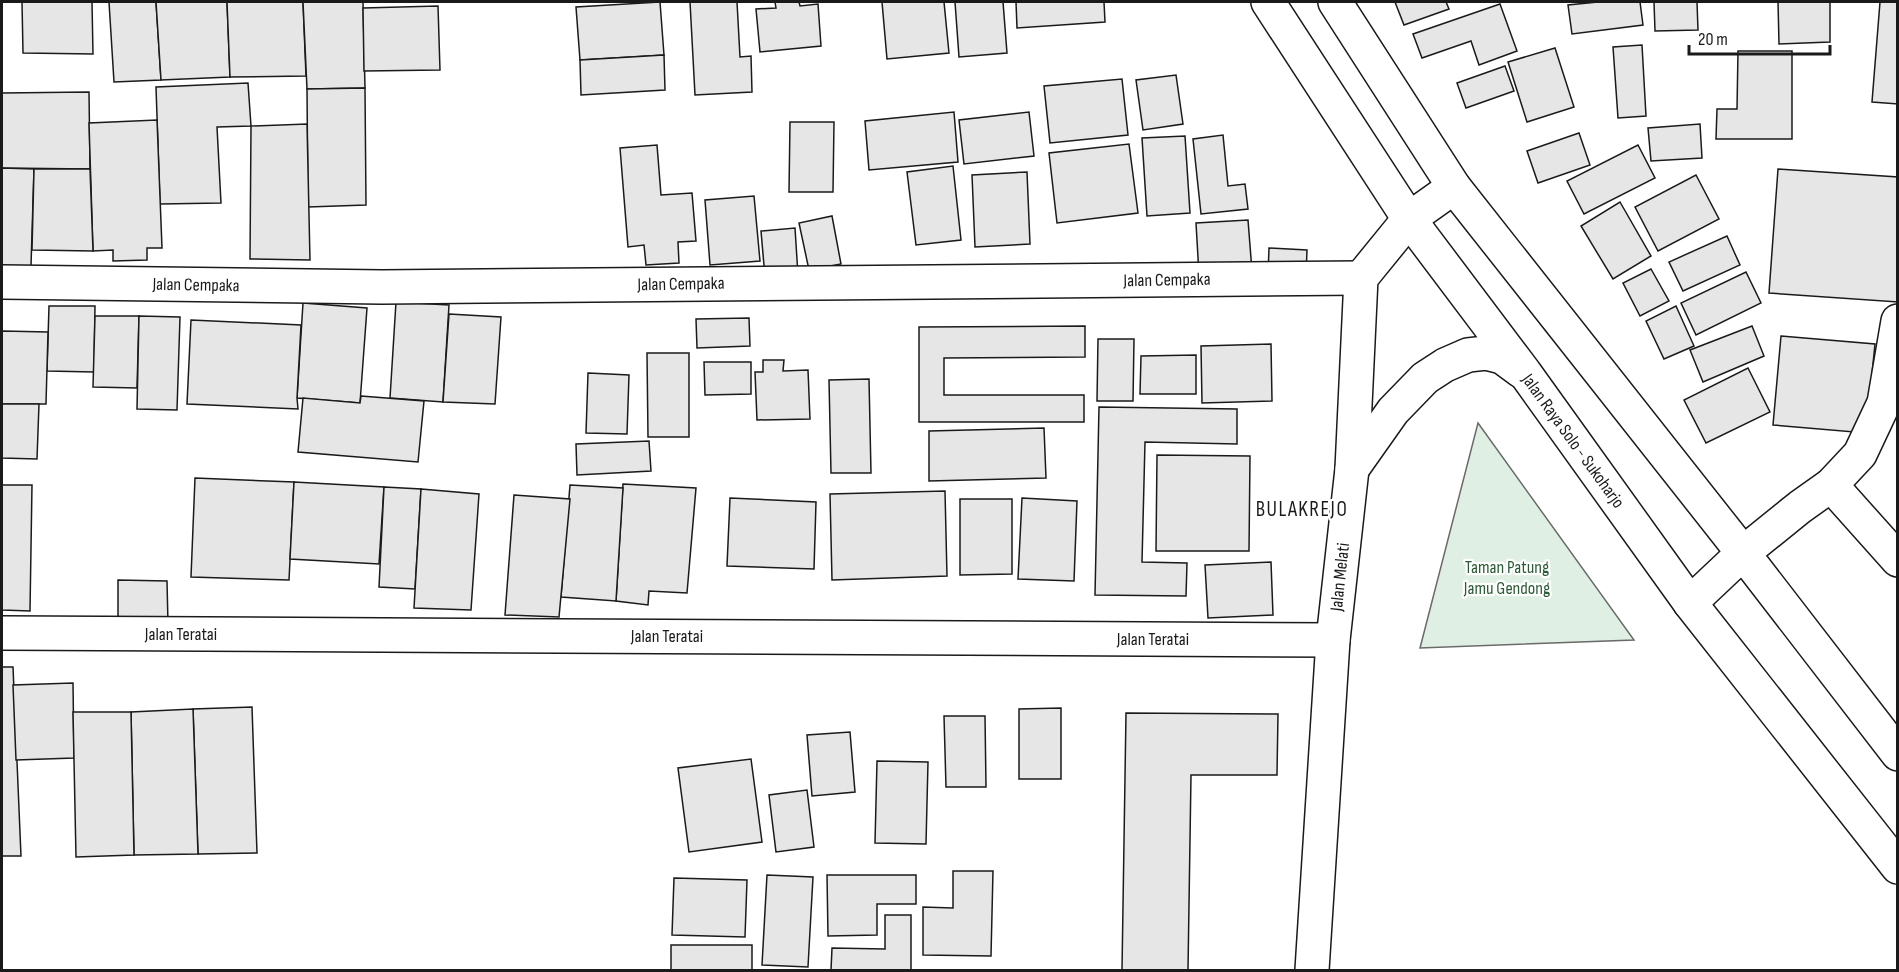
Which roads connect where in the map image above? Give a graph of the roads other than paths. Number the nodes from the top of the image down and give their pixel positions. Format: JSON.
{"nodes":[{"id":1,"x":1268,"y":2,"type":"edge"},
{"id":2,"x":1335,"y":2,"type":"edge"},
{"id":3,"x":1454,"y":187,"type":"junction"},
{"id":4,"x":1409,"y":219,"type":"junction"},
{"id":5,"x":1362,"y":278,"type":"junction"},
{"id":6,"x":2,"y":282,"type":"edge"},
{"id":7,"x":1898,"y":321,"type":"edge"},
{"id":8,"x":1525,"y":373,"type":"junction"},
{"id":9,"x":1352,"y":468,"type":"junction"},
{"id":10,"x":1831,"y":485,"type":"junction"},
{"id":11,"x":1743,"y":553,"type":"junction"},
{"id":12,"x":1898,"y":560,"type":"edge"},
{"id":13,"x":1690,"y":603,"type":"junction"},
{"id":14,"x":2,"y":633,"type":"edge"},
{"id":15,"x":1334,"y":640,"type":"junction"},
{"id":16,"x":1898,"y":754,"type":"edge"},
{"id":17,"x":1898,"y":867,"type":"edge"},
{"id":18,"x":1312,"y":970,"type":"edge"}],
"edges":[{"from":1,"to":4,"type":"street","name":"Jalan Raya Solo - Sukoharjo"},
{"from":2,"to":3,"type":"street"},
{"from":3,"to":4,"type":"street"},
{"from":3,"to":11,"type":"street"},
{"from":4,"to":5,"type":"street"},
{"from":4,"to":8,"type":"street","name":"Jalan Raya Solo - Sukoharjo"},
{"from":5,"to":6,"type":"street","name":"Jalan Cempaka"},
{"from":5,"to":9,"type":"street","name":"Jalan Melati"},
{"from":7,"to":10,"type":"street"},
{"from":8,"to":9,"type":"street"},
{"from":8,"to":13,"type":"street","name":"Jalan Raya Solo - Sukoharjo"},
{"from":9,"to":15,"type":"street","name":"Jalan Melati"},
{"from":10,"to":11,"type":"street"},
{"from":10,"to":12,"type":"street"},
{"from":11,"to":13,"type":"street"},
{"from":11,"to":16,"type":"street"},
{"from":13,"to":17,"type":"street","name":"Jalan Raya Solo - Sukoharjo"},
{"from":14,"to":15,"type":"street","name":"Jalan Teratai"},
{"from":15,"to":18,"type":"street","name":"Jalan Melati"}]}
